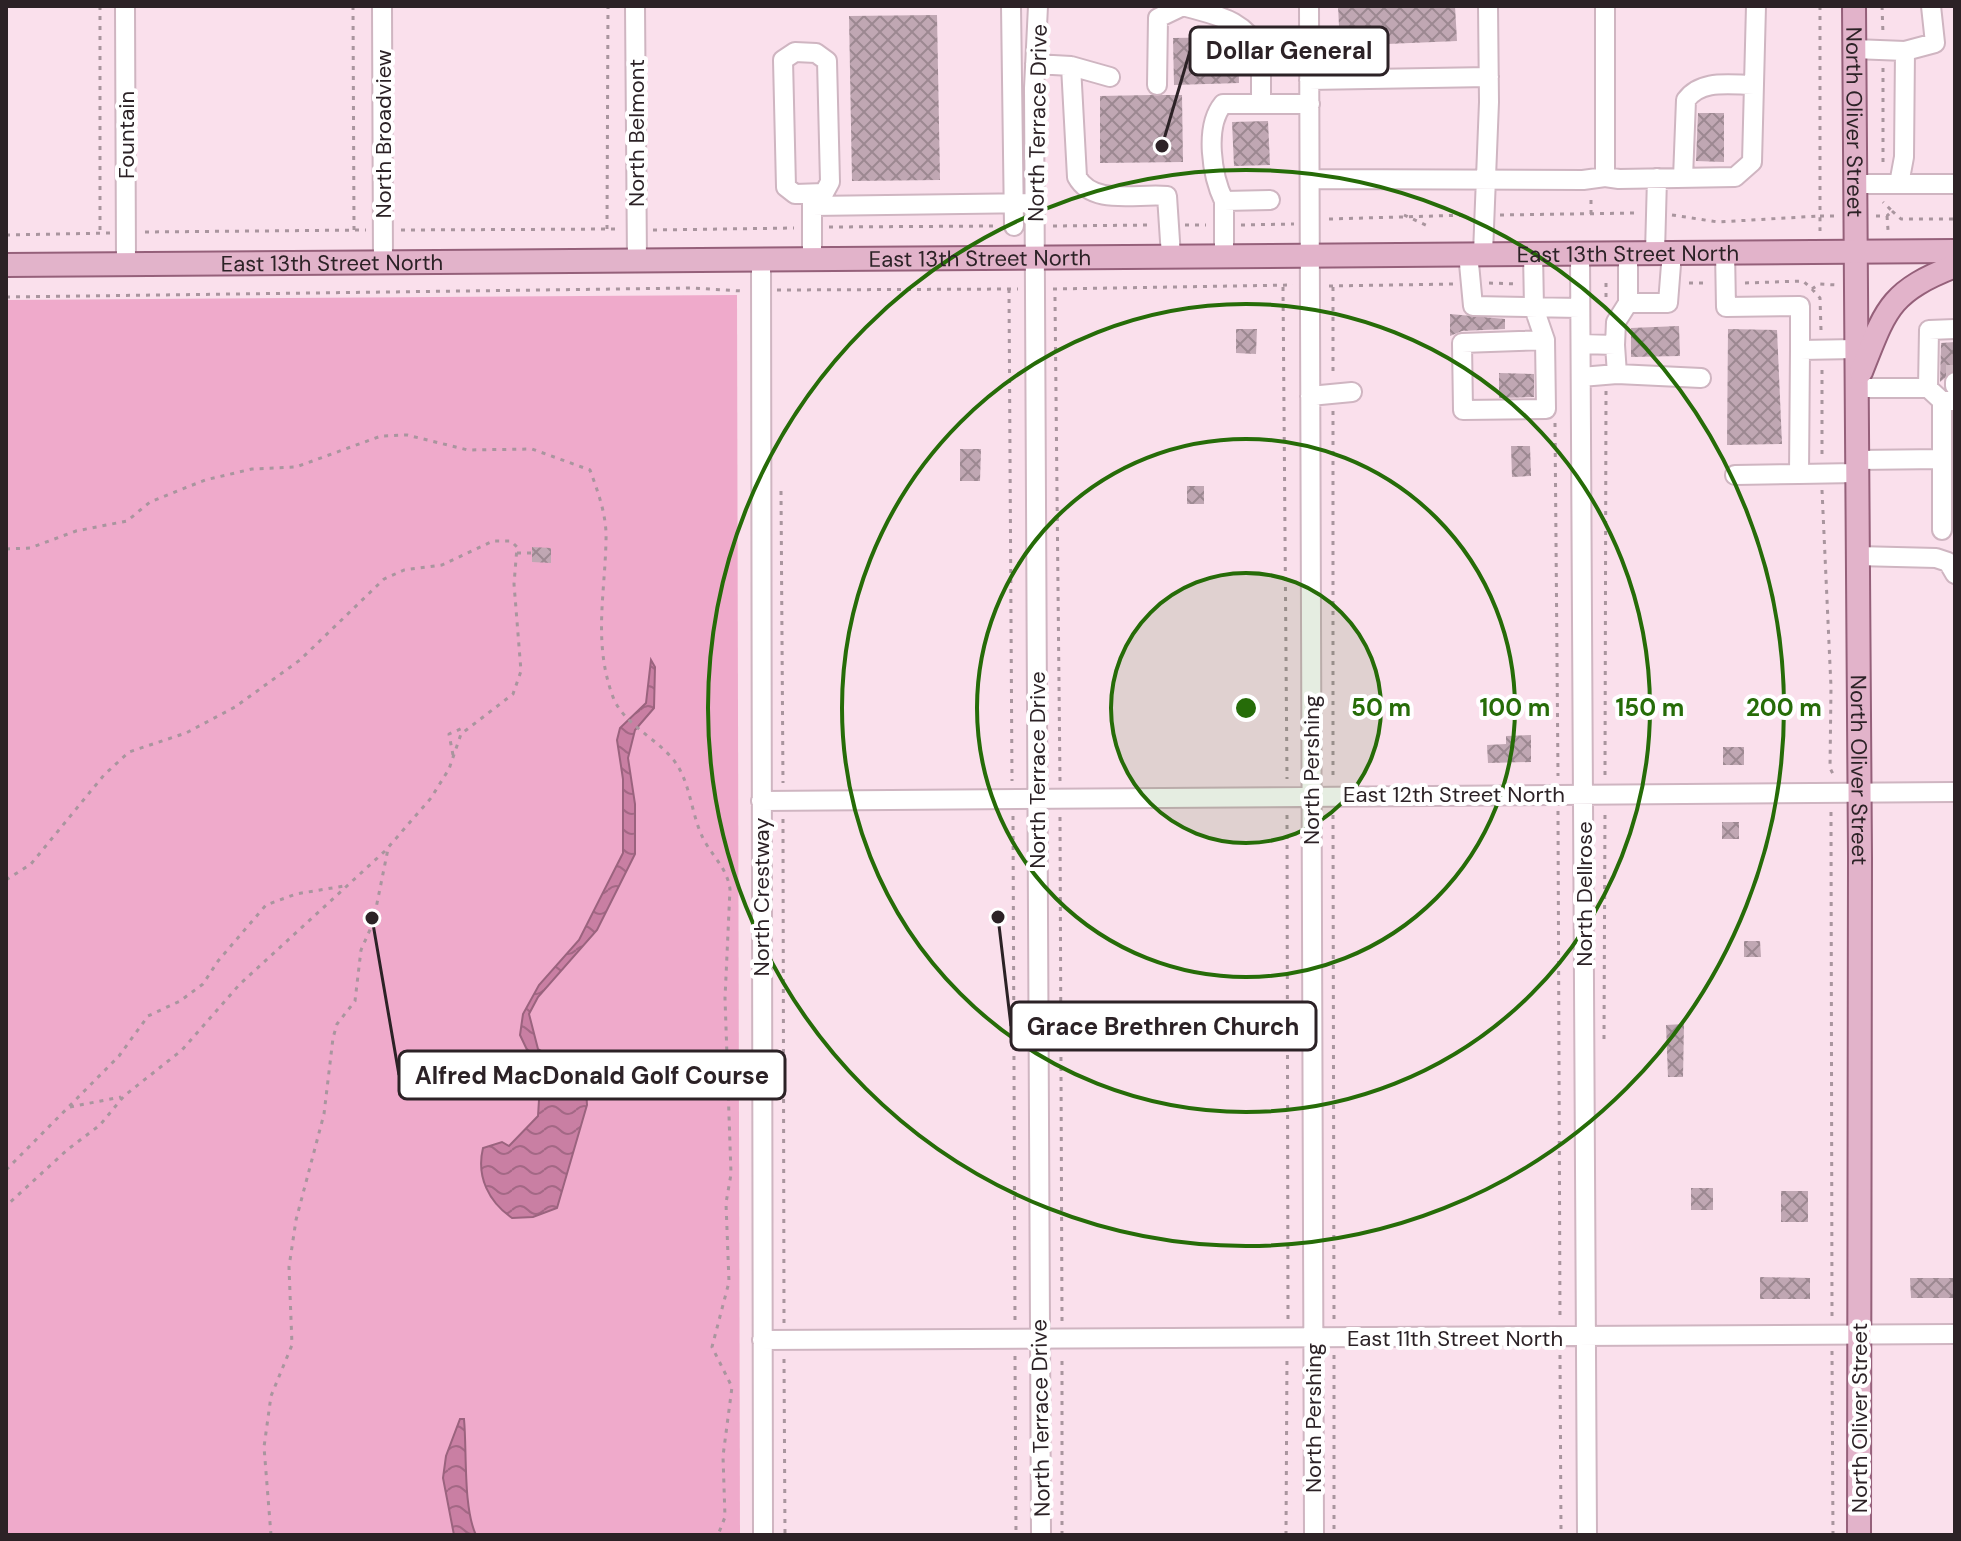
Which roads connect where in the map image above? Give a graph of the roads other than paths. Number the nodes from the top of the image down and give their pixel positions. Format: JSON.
{"nodes":[{"id":1,"x":125,"y":6,"type":"edge"},
{"id":2,"x":382,"y":6,"type":"edge"},
{"id":3,"x":635,"y":6,"type":"edge"},
{"id":4,"x":1002,"y":6,"type":"edge"},
{"id":5,"x":1011,"y":6,"type":"edge"},
{"id":6,"x":1038,"y":6,"type":"edge"},
{"id":7,"x":1183,"y":6,"type":"edge"},
{"id":8,"x":1309,"y":6,"type":"edge"},
{"id":9,"x":1488,"y":6,"type":"edge"},
{"id":10,"x":1605,"y":6,"type":"edge"},
{"id":11,"x":1756,"y":6,"type":"edge"},
{"id":12,"x":1854,"y":6,"type":"edge"},
{"id":13,"x":1931,"y":6,"type":"edge"},
{"id":14,"x":1854,"y":49,"type":"junction"},
{"id":15,"x":1905,"y":51,"type":"junction"},
{"id":16,"x":1261,"y":52,"type":"junction"},
{"id":17,"x":1309,"y":52,"type":"junction"},
{"id":18,"x":1035,"y":64,"type":"junction"},
{"id":19,"x":1071,"y":66,"type":"junction"},
{"id":20,"x":1110,"y":77,"type":"dead end"},
{"id":21,"x":1489,"y":77,"type":"junction"},
{"id":22,"x":1309,"y":80,"type":"junction"},
{"id":23,"x":1157,"y":85,"type":"dead end"},
{"id":24,"x":1754,"y":85,"type":"junction"},
{"id":25,"x":1261,"y":104,"type":"junction"},
{"id":26,"x":1310,"y":104,"type":"junction"},
{"id":27,"x":1605,"y":177,"type":"junction"},
{"id":28,"x":1657,"y":178,"type":"junction"},
{"id":29,"x":1683,"y":178,"type":"junction"},
{"id":30,"x":1310,"y":179,"type":"junction"},
{"id":31,"x":1484,"y":180,"type":"junction"},
{"id":32,"x":1854,"y":184,"type":"junction"},
{"id":33,"x":1899,"y":184,"type":"junction"},
{"id":34,"x":1955,"y":184,"type":"edge"},
{"id":35,"x":812,"y":200,"type":"junction"},
{"id":36,"x":1270,"y":200,"type":"dead end"},
{"id":37,"x":1224,"y":201,"type":"junction"},
{"id":38,"x":1035,"y":203,"type":"junction"},
{"id":39,"x":1010,"y":204,"type":"junction"},
{"id":40,"x":1014,"y":226,"type":"road end"},
{"id":41,"x":1725,"y":251,"type":"junction"},
{"id":42,"x":1855,"y":251,"type":"junction"},
{"id":43,"x":1955,"y":251,"type":"edge"},
{"id":44,"x":1580,"y":252,"type":"junction"},
{"id":45,"x":1628,"y":252,"type":"junction"},
{"id":46,"x":1663,"y":252,"type":"junction"},
{"id":47,"x":1476,"y":253,"type":"junction"},
{"id":48,"x":1533,"y":253,"type":"junction"},
{"id":49,"x":1310,"y":255,"type":"junction"},
{"id":50,"x":1171,"y":256,"type":"junction"},
{"id":51,"x":1224,"y":256,"type":"junction"},
{"id":52,"x":1036,"y":257,"type":"junction"},
{"id":53,"x":812,"y":259,"type":"junction"},
{"id":54,"x":761,"y":260,"type":"junction"},
{"id":55,"x":637,"y":261,"type":"junction"},
{"id":56,"x":383,"y":263,"type":"junction"},
{"id":57,"x":126,"y":264,"type":"junction"},
{"id":58,"x":6,"y":265,"type":"edge"},
{"id":59,"x":1955,"y":266,"type":"edge"},
{"id":60,"x":1628,"y":293,"type":"junction"},
{"id":61,"x":1534,"y":308,"type":"junction"},
{"id":62,"x":1580,"y":308,"type":"junction"},
{"id":63,"x":1955,"y":329,"type":"edge"},
{"id":64,"x":1545,"y":340,"type":"junction"},
{"id":65,"x":1581,"y":344,"type":"junction"},
{"id":66,"x":1611,"y":345,"type":"junction"},
{"id":67,"x":1856,"y":349,"type":"junction"},
{"id":68,"x":1800,"y":350,"type":"junction"},
{"id":69,"x":1545,"y":366,"type":"junction"},
{"id":70,"x":1581,"y":370,"type":"junction"},
{"id":71,"x":1612,"y":375,"type":"junction"},
{"id":72,"x":1701,"y":378,"type":"dead end"},
{"id":73,"x":1856,"y":386,"type":"junction"},
{"id":74,"x":1343,"y":393,"type":"road end"},
{"id":75,"x":1310,"y":396,"type":"junction"},
{"id":76,"x":1942,"y":396,"type":"edge"},
{"id":77,"x":1946,"y":447,"type":"edge"},
{"id":78,"x":1856,"y":466,"type":"junction"},
{"id":79,"x":1799,"y":474,"type":"junction"},
{"id":80,"x":1735,"y":475,"type":"dead end"},
{"id":81,"x":1942,"y":530,"type":"dead end"},
{"id":82,"x":1857,"y":556,"type":"junction"},
{"id":83,"x":1946,"y":558,"type":"edge"},
{"id":84,"x":1955,"y":574,"type":"edge"},
{"id":85,"x":1955,"y":792,"type":"edge"},
{"id":86,"x":1584,"y":793,"type":"junction"},
{"id":87,"x":1859,"y":793,"type":"junction"},
{"id":88,"x":1311,"y":795,"type":"junction"},
{"id":89,"x":1037,"y":797,"type":"junction"},
{"id":90,"x":761,"y":801,"type":"junction"},
{"id":91,"x":1955,"y":1334,"type":"edge"},
{"id":92,"x":1859,"y":1335,"type":"junction"},
{"id":93,"x":1587,"y":1337,"type":"junction"},
{"id":94,"x":1313,"y":1338,"type":"junction"},
{"id":95,"x":1039,"y":1339,"type":"junction"},
{"id":96,"x":762,"y":1340,"type":"junction"},
{"id":97,"x":763,"y":1535,"type":"edge"},
{"id":98,"x":1041,"y":1535,"type":"edge"},
{"id":99,"x":1314,"y":1535,"type":"edge"},
{"id":100,"x":1587,"y":1535,"type":"edge"},
{"id":101,"x":1859,"y":1535,"type":"edge"}],
"edges":[{"from":1,"to":57,"type":"street","name":"Fountain"},
{"from":2,"to":56,"type":"street","name":"North Broadview"},
{"from":3,"to":55,"type":"street","name":"North Belmont"},
{"from":4,"to":39,"type":"street"},
{"from":5,"to":39,"type":"street"},
{"from":6,"to":18,"type":"street","name":"North Terrace Drive"},
{"from":7,"to":16,"type":"street"},
{"from":7,"to":23,"type":"street"},
{"from":8,"to":17,"type":"street","name":"North Pershing"},
{"from":9,"to":21,"type":"street"},
{"from":10,"to":27,"type":"street"},
{"from":11,"to":24,"type":"street"},
{"from":12,"to":14,"type":"main road","name":"North Oliver Street"},
{"from":13,"to":15,"type":"street"},
{"from":14,"to":15,"type":"street"},
{"from":14,"to":32,"type":"main road","name":"North Oliver Street"},
{"from":15,"to":33,"type":"street"},
{"from":16,"to":17,"type":"street"},
{"from":16,"to":25,"type":"street"},
{"from":17,"to":22,"type":"street","name":"North Pershing"},
{"from":18,"to":19,"type":"street"},
{"from":18,"to":38,"type":"street","name":"North Terrace Drive"},
{"from":19,"to":20,"type":"street"},
{"from":19,"to":50,"type":"street"},
{"from":21,"to":22,"type":"street"},
{"from":21,"to":31,"type":"street"},
{"from":22,"to":26,"type":"street","name":"North Pershing"},
{"from":24,"to":29,"type":"street"},
{"from":24,"to":29,"type":"street"},
{"from":25,"to":26,"type":"street"},
{"from":25,"to":37,"type":"street"},
{"from":26,"to":30,"type":"street","name":"North Pershing"},
{"from":27,"to":28,"type":"street"},
{"from":27,"to":31,"type":"street"},
{"from":28,"to":29,"type":"street"},
{"from":28,"to":46,"type":"street"},
{"from":30,"to":31,"type":"street"},
{"from":30,"to":49,"type":"street","name":"North Pershing"},
{"from":31,"to":47,"type":"street"},
{"from":32,"to":33,"type":"street"},
{"from":32,"to":42,"type":"main road","name":"North Oliver Street"},
{"from":33,"to":34,"type":"street"},
{"from":35,"to":35,"type":"street"},
{"from":35,"to":39,"type":"street"},
{"from":35,"to":53,"type":"street"},
{"from":36,"to":37,"type":"street"},
{"from":37,"to":51,"type":"street"},
{"from":38,"to":39,"type":"street"},
{"from":38,"to":52,"type":"street","name":"North Terrace Drive"},
{"from":39,"to":40,"type":"street"},
{"from":41,"to":42,"type":"main road","name":"East 13th Street North"},
{"from":41,"to":46,"type":"main road","name":"East 13th Street North"},
{"from":41,"to":68,"type":"street"},
{"from":42,"to":43,"type":"main road","name":"East 13th Street North"},
{"from":42,"to":67,"type":"main road","name":"North Oliver Street"},
{"from":44,"to":45,"type":"main road","name":"East 13th Street North"},
{"from":44,"to":48,"type":"main road","name":"East 13th Street North"},
{"from":44,"to":62,"type":"street","name":"North Dellrose"},
{"from":45,"to":46,"type":"main road","name":"East 13th Street North"},
{"from":45,"to":60,"type":"street"},
{"from":46,"to":60,"type":"street"},
{"from":47,"to":48,"type":"main road","name":"East 13th Street North"},
{"from":47,"to":49,"type":"main road","name":"East 13th Street North"},
{"from":47,"to":61,"type":"street"},
{"from":48,"to":61,"type":"street"},
{"from":49,"to":51,"type":"main road","name":"East 13th Street North"},
{"from":49,"to":75,"type":"street","name":"North Pershing"},
{"from":50,"to":51,"type":"main road","name":"East 13th Street North"},
{"from":50,"to":52,"type":"main road","name":"East 13th Street North"},
{"from":52,"to":53,"type":"main road","name":"East 13th Street North"},
{"from":52,"to":89,"type":"street","name":"North Terrace Drive"},
{"from":53,"to":54,"type":"main road","name":"East 13th Street North"},
{"from":54,"to":55,"type":"main road","name":"East 13th Street North"},
{"from":54,"to":90,"type":"street","name":"North Crestway"},
{"from":55,"to":56,"type":"main road","name":"East 13th Street North"},
{"from":56,"to":57,"type":"main road","name":"East 13th Street North"},
{"from":57,"to":58,"type":"main road","name":"East 13th Street North"},
{"from":59,"to":73,"type":"main road"},
{"from":60,"to":66,"type":"street"},
{"from":61,"to":62,"type":"street"},
{"from":61,"to":64,"type":"street"},
{"from":62,"to":65,"type":"street","name":"North Dellrose"},
{"from":63,"to":76,"type":"street"},
{"from":64,"to":69,"type":"street"},
{"from":64,"to":69,"type":"street"},
{"from":65,"to":66,"type":"street"},
{"from":65,"to":70,"type":"street","name":"North Dellrose"},
{"from":66,"to":71,"type":"street"},
{"from":67,"to":68,"type":"street"},
{"from":67,"to":73,"type":"main road","name":"North Oliver Street"},
{"from":68,"to":79,"type":"street"},
{"from":69,"to":70,"type":"street"},
{"from":70,"to":71,"type":"street"},
{"from":70,"to":86,"type":"street","name":"North Dellrose"},
{"from":71,"to":72,"type":"street"},
{"from":73,"to":76,"type":"street"},
{"from":73,"to":78,"type":"main road","name":"North Oliver Street"},
{"from":74,"to":75,"type":"street"},
{"from":75,"to":88,"type":"street","name":"North Pershing"},
{"from":76,"to":77,"type":"street"},
{"from":77,"to":78,"type":"street"},
{"from":77,"to":81,"type":"street"},
{"from":78,"to":79,"type":"street"},
{"from":78,"to":82,"type":"main road","name":"North Oliver Street"},
{"from":79,"to":80,"type":"street"},
{"from":82,"to":83,"type":"street"},
{"from":82,"to":87,"type":"main road","name":"North Oliver Street"},
{"from":83,"to":84,"type":"street"},
{"from":85,"to":87,"type":"street","name":"East 12th Street North"},
{"from":86,"to":87,"type":"street","name":"East 12th Street North"},
{"from":86,"to":88,"type":"street","name":"East 12th Street North"},
{"from":86,"to":93,"type":"street","name":"North Dellrose"},
{"from":87,"to":92,"type":"main road","name":"North Oliver Street"},
{"from":88,"to":89,"type":"street","name":"East 12th Street North"},
{"from":88,"to":94,"type":"street","name":"North Pershing"},
{"from":89,"to":90,"type":"street","name":"East 12th Street North"},
{"from":89,"to":95,"type":"street","name":"North Terrace Drive"},
{"from":90,"to":96,"type":"street","name":"North Crestway"},
{"from":91,"to":92,"type":"street","name":"East 11th Street North"},
{"from":92,"to":93,"type":"street","name":"East 11th Street North"},
{"from":92,"to":101,"type":"main road","name":"North Oliver Street"},
{"from":93,"to":94,"type":"street","name":"East 11th Street North"},
{"from":93,"to":100,"type":"street","name":"North Dellrose"},
{"from":94,"to":95,"type":"street","name":"East 11th Street North"},
{"from":94,"to":99,"type":"street","name":"North Pershing"},
{"from":95,"to":96,"type":"street","name":"East 11th Street North"},
{"from":95,"to":98,"type":"street","name":"North Terrace Drive"},
{"from":96,"to":97,"type":"street","name":"North Crestway"}]}
